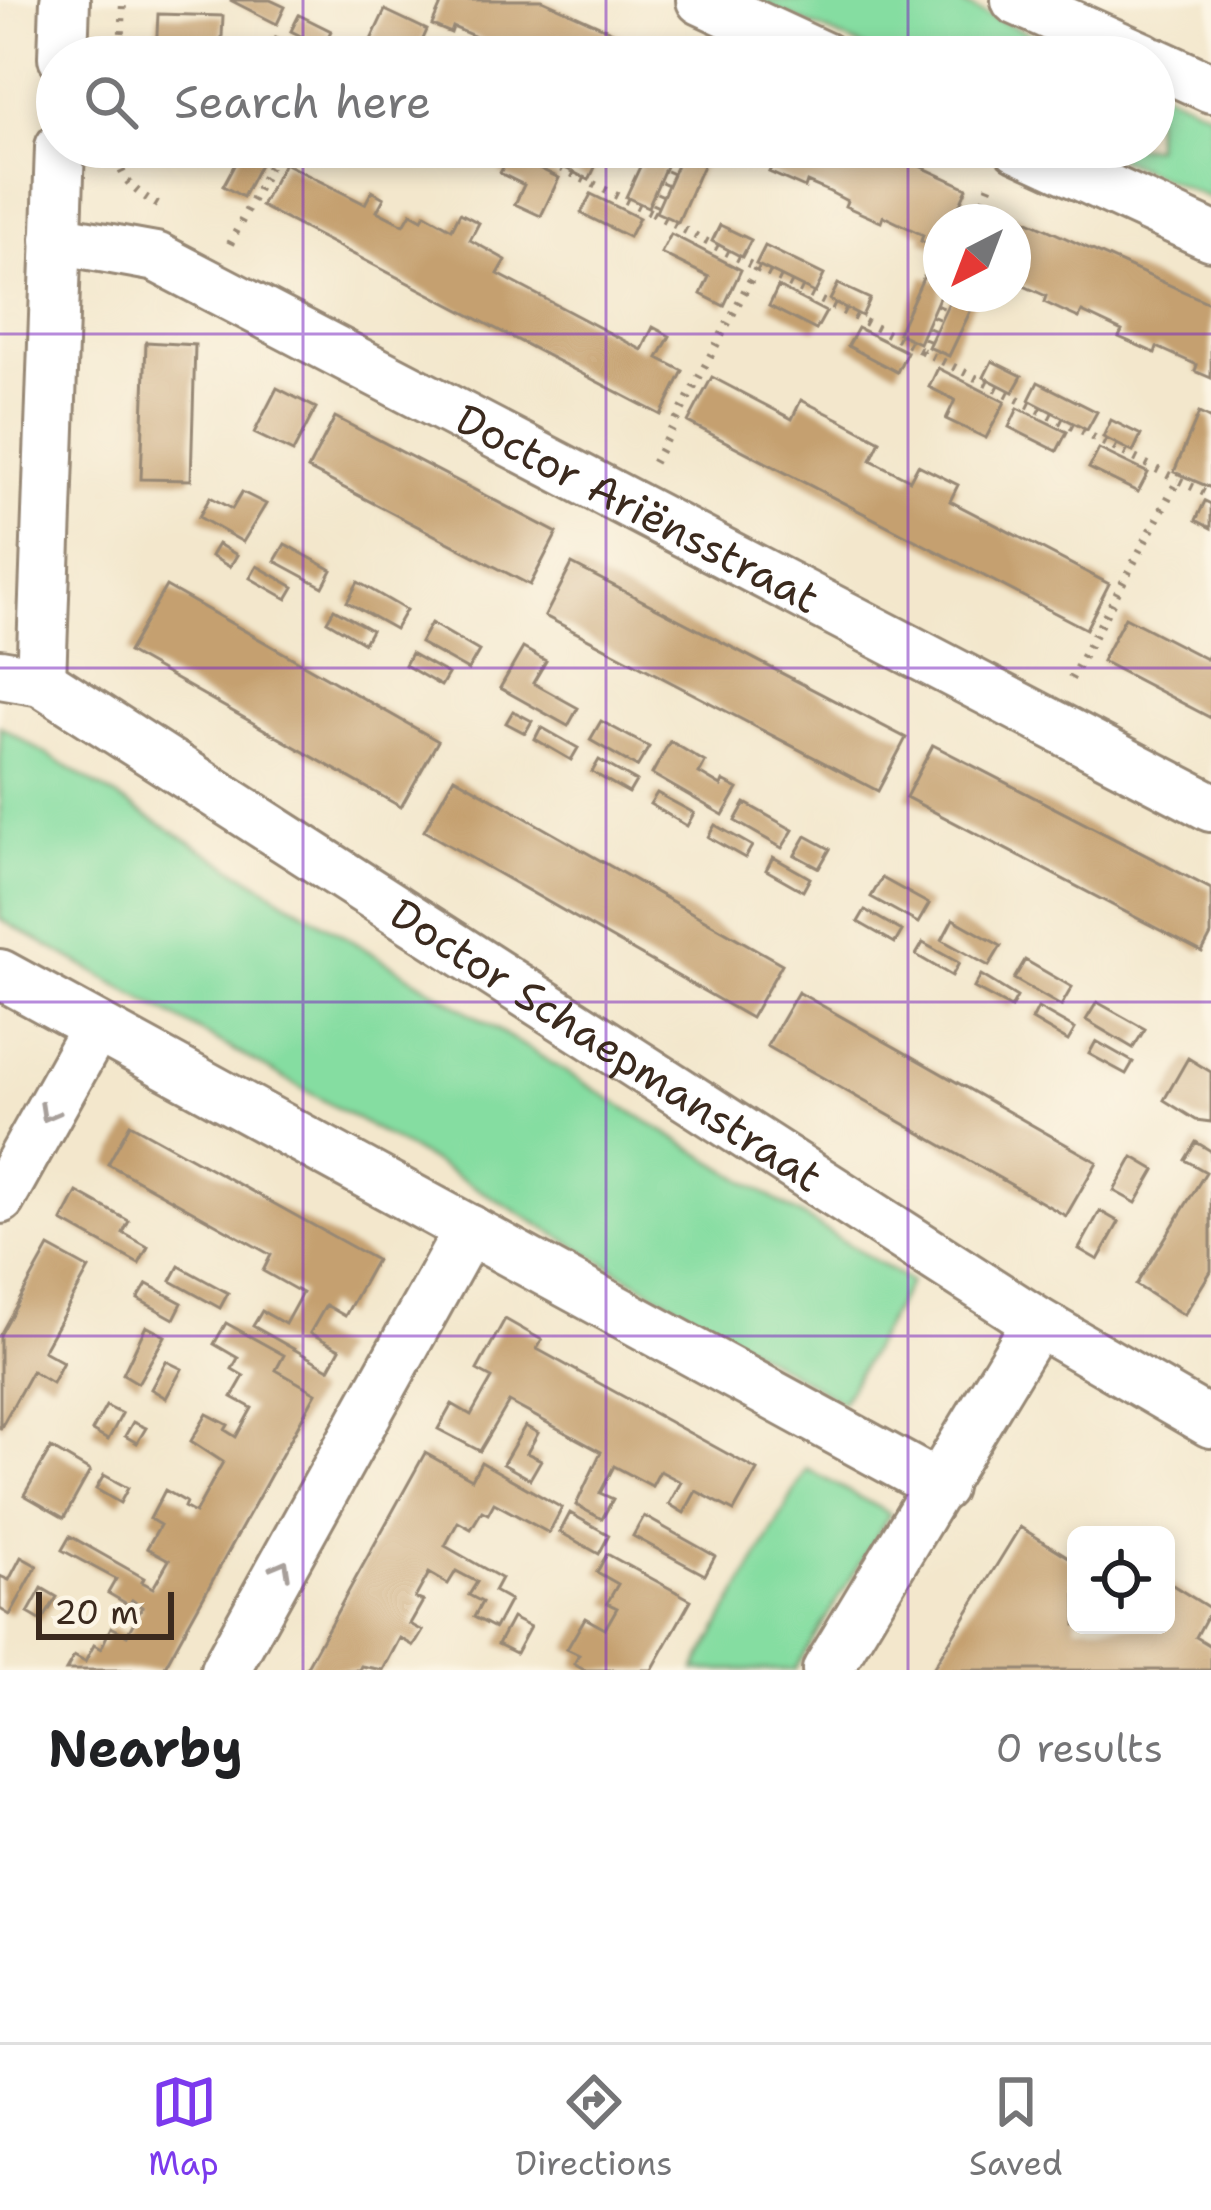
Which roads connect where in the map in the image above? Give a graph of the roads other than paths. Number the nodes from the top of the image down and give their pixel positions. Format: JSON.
{"nodes":[{"id":1,"x":65,"y":0,"type":"edge"},
{"id":2,"x":700,"y":0,"type":"edge"},
{"id":3,"x":1016,"y":0,"type":"edge"},
{"id":4,"x":64,"y":36,"type":"edge"},
{"id":5,"x":778,"y":36,"type":"edge"},
{"id":6,"x":1096,"y":36,"type":"edge"},
{"id":7,"x":1175,"y":72,"type":"edge"},
{"id":8,"x":1211,"y":88,"type":"edge"},
{"id":9,"x":58,"y":168,"type":"edge"},
{"id":10,"x":1046,"y":168,"type":"edge"},
{"id":11,"x":1211,"y":236,"type":"edge"},
{"id":12,"x":56,"y":239,"type":"junction"},
{"id":13,"x":20,"y":678,"type":"edge"},
{"id":14,"x":1211,"y":807,"type":"edge"},
{"id":15,"x":0,"y":974,"type":"edge"},
{"id":16,"x":97,"y":1027,"type":"junction"},
{"id":17,"x":0,"y":1199,"type":"edge"},
{"id":18,"x":469,"y":1229,"type":"junction"},
{"id":19,"x":1037,"y":1322,"type":"junction"},
{"id":20,"x":1211,"y":1423,"type":"edge"},
{"id":21,"x":941,"y":1487,"type":"junction"},
{"id":22,"x":225,"y":1670,"type":"edge"},
{"id":23,"x":827,"y":1670,"type":"edge"}],
"edges":[{"from":1,"to":4,"type":"street"},
{"from":2,"to":5,"type":"street"},
{"from":3,"to":6,"type":"street"},
{"from":7,"to":8,"type":"street"},
{"from":9,"to":12,"type":"street"},
{"from":10,"to":11,"type":"street"},
{"from":12,"to":13,"type":"street"},
{"from":12,"to":14,"type":"street","name":"Doctor Ariënsstraat"},
{"from":13,"to":19,"type":"street","name":"Doctor Schaepmanstraat"},
{"from":15,"to":16,"type":"street"},
{"from":16,"to":17,"type":"street","one_way":true},
{"from":16,"to":18,"type":"street"},
{"from":18,"to":21,"type":"street"},
{"from":22,"to":18,"type":"street","one_way":true},
{"from":19,"to":20,"type":"street","name":"Doctor Schaepmanstraat"},
{"from":19,"to":21,"type":"street"},
{"from":21,"to":23,"type":"street"}]}
